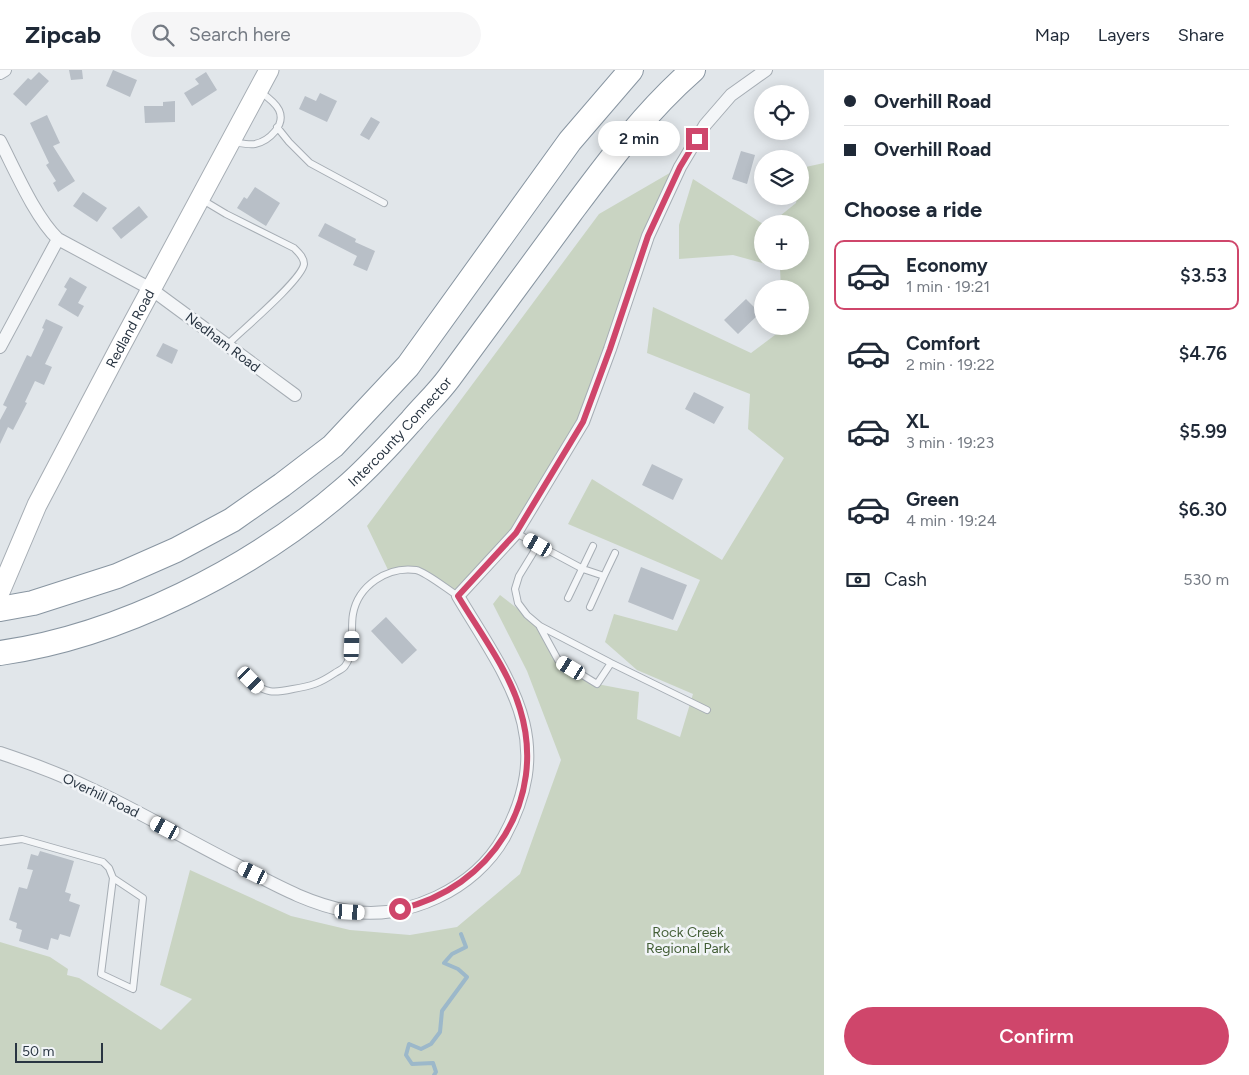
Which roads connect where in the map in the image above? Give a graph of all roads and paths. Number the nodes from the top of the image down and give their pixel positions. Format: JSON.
{"nodes":[{"id":1,"x":5,"y":70,"type":"edge"},
{"id":2,"x":269,"y":70,"type":"edge"},
{"id":3,"x":632,"y":70,"type":"edge"},
{"id":4,"x":693,"y":70,"type":"edge"},
{"id":5,"x":766,"y":70,"type":"edge"},
{"id":6,"x":0,"y":73,"type":"edge"},
{"id":7,"x":258,"y":90,"type":"junction"},
{"id":8,"x":277,"y":127,"type":"junction"},
{"id":9,"x":0,"y":141,"type":"edge"},
{"id":10,"x":231,"y":142,"type":"junction"},
{"id":11,"x":200,"y":198,"type":"junction"},
{"id":12,"x":384,"y":203,"type":"dead end"},
{"id":13,"x":58,"y":239,"type":"junction"},
{"id":14,"x":151,"y":289,"type":"junction"},
{"id":15,"x":226,"y":345,"type":"junction"},
{"id":16,"x":0,"y":346,"type":"edge"},
{"id":17,"x":295,"y":396,"type":"dead end"},
{"id":18,"x":516,"y":533,"type":"junction"},
{"id":19,"x":538,"y":545,"type":"junction"},
{"id":20,"x":593,"y":546,"type":"dead end"},
{"id":21,"x":615,"y":553,"type":"dead end"},
{"id":22,"x":583,"y":569,"type":"junction"},
{"id":23,"x":604,"y":576,"type":"junction"},
{"id":24,"x":0,"y":592,"type":"edge"},
{"id":25,"x":458,"y":596,"type":"junction"},
{"id":26,"x":568,"y":598,"type":"dead end"},
{"id":27,"x":590,"y":606,"type":"dead end"},
{"id":28,"x":0,"y":608,"type":"edge"},
{"id":29,"x":540,"y":626,"type":"junction"},
{"id":30,"x":0,"y":652,"type":"edge"},
{"id":31,"x":611,"y":663,"type":"junction"},
{"id":32,"x":251,"y":680,"type":"dead end"},
{"id":33,"x":707,"y":710,"type":"dead end"},
{"id":34,"x":0,"y":753,"type":"edge"},
{"id":35,"x":0,"y":842,"type":"edge"},
{"id":36,"x":113,"y":878,"type":"junction"}],
"edges":[{"from":1,"to":6,"type":"street"},
{"from":2,"to":7,"type":"main road","name":"Redland Road"},
{"from":3,"to":28,"type":"highway"},
{"from":4,"to":30,"type":"highway","name":"Intercounty Connector"},
{"from":5,"to":18,"type":"street"},
{"from":7,"to":8,"type":"lane"},
{"from":7,"to":10,"type":"main road","name":"Redland Road"},
{"from":8,"to":10,"type":"lane"},
{"from":8,"to":12,"type":"lane"},
{"from":9,"to":13,"type":"street"},
{"from":10,"to":11,"type":"main road","name":"Redland Road"},
{"from":11,"to":14,"type":"main road","name":"Redland Road"},
{"from":11,"to":15,"type":"lane"},
{"from":13,"to":14,"type":"street","name":"Nedham Road"},
{"from":13,"to":16,"type":"street"},
{"from":14,"to":15,"type":"street","name":"Nedham Road"},
{"from":14,"to":24,"type":"main road","name":"Redland Road"},
{"from":15,"to":17,"type":"street","name":"Nedham Road"},
{"from":18,"to":19,"type":"lane"},
{"from":18,"to":25,"type":"street"},
{"from":19,"to":22,"type":"lane"},
{"from":19,"to":29,"type":"lane"},
{"from":20,"to":22,"type":"lane"},
{"from":21,"to":23,"type":"lane"},
{"from":22,"to":23,"type":"lane"},
{"from":22,"to":26,"type":"lane"},
{"from":23,"to":27,"type":"lane"},
{"from":25,"to":32,"type":"lane"},
{"from":25,"to":34,"type":"street","name":"Overhill Road"},
{"from":29,"to":31,"type":"lane"},
{"from":29,"to":31,"type":"lane"},
{"from":31,"to":33,"type":"lane"},
{"from":35,"to":36,"type":"lane"},
{"from":36,"to":36,"type":"lane"}]}
